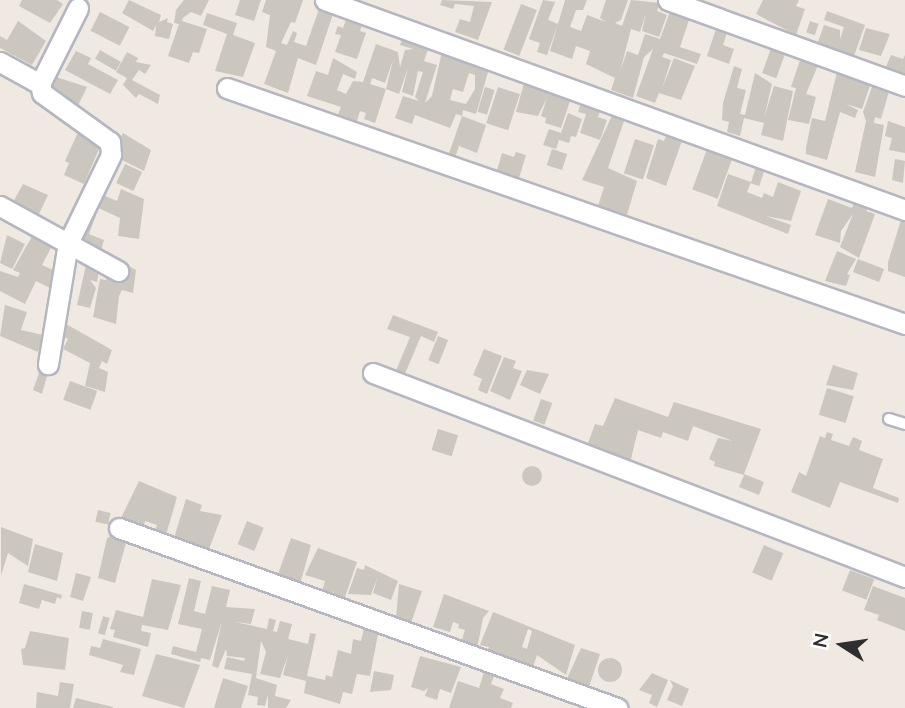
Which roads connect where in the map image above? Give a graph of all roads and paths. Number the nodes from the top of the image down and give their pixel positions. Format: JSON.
{"nodes":[{"id":1,"x":325,"y":0,"type":"edge"},
{"id":2,"x":668,"y":0,"type":"edge"},
{"id":3,"x":78,"y":8,"type":"dead end"},
{"id":4,"x":0,"y":62,"type":"edge"},
{"id":5,"x":40,"y":84,"type":"junction"},
{"id":6,"x":905,"y":86,"type":"edge"},
{"id":7,"x":227,"y":88,"type":"dead end"},
{"id":8,"x":0,"y":206,"type":"edge"},
{"id":9,"x":905,"y":210,"type":"edge"},
{"id":10,"x":68,"y":243,"type":"junction"},
{"id":11,"x":118,"y":271,"type":"dead end"},
{"id":12,"x":905,"y":324,"type":"edge"},
{"id":13,"x":48,"y":364,"type":"dead end"},
{"id":14,"x":373,"y":373,"type":"dead end"},
{"id":15,"x":889,"y":419,"type":"dead end"},
{"id":16,"x":905,"y":424,"type":"edge"},
{"id":17,"x":119,"y":528,"type":"dead end"},
{"id":18,"x":905,"y":577,"type":"edge"},
{"id":19,"x":617,"y":708,"type":"edge"}],
"edges":[{"from":1,"to":9,"type":"street"},
{"from":2,"to":6,"type":"street"},
{"from":3,"to":5,"type":"street"},
{"from":4,"to":5,"type":"street"},
{"from":5,"to":10,"type":"street"},
{"from":7,"to":12,"type":"street"},
{"from":8,"to":10,"type":"street"},
{"from":10,"to":11,"type":"street"},
{"from":10,"to":13,"type":"street"},
{"from":14,"to":18,"type":"street"},
{"from":15,"to":16,"type":"lane"},
{"from":17,"to":19,"type":"street"}]}
